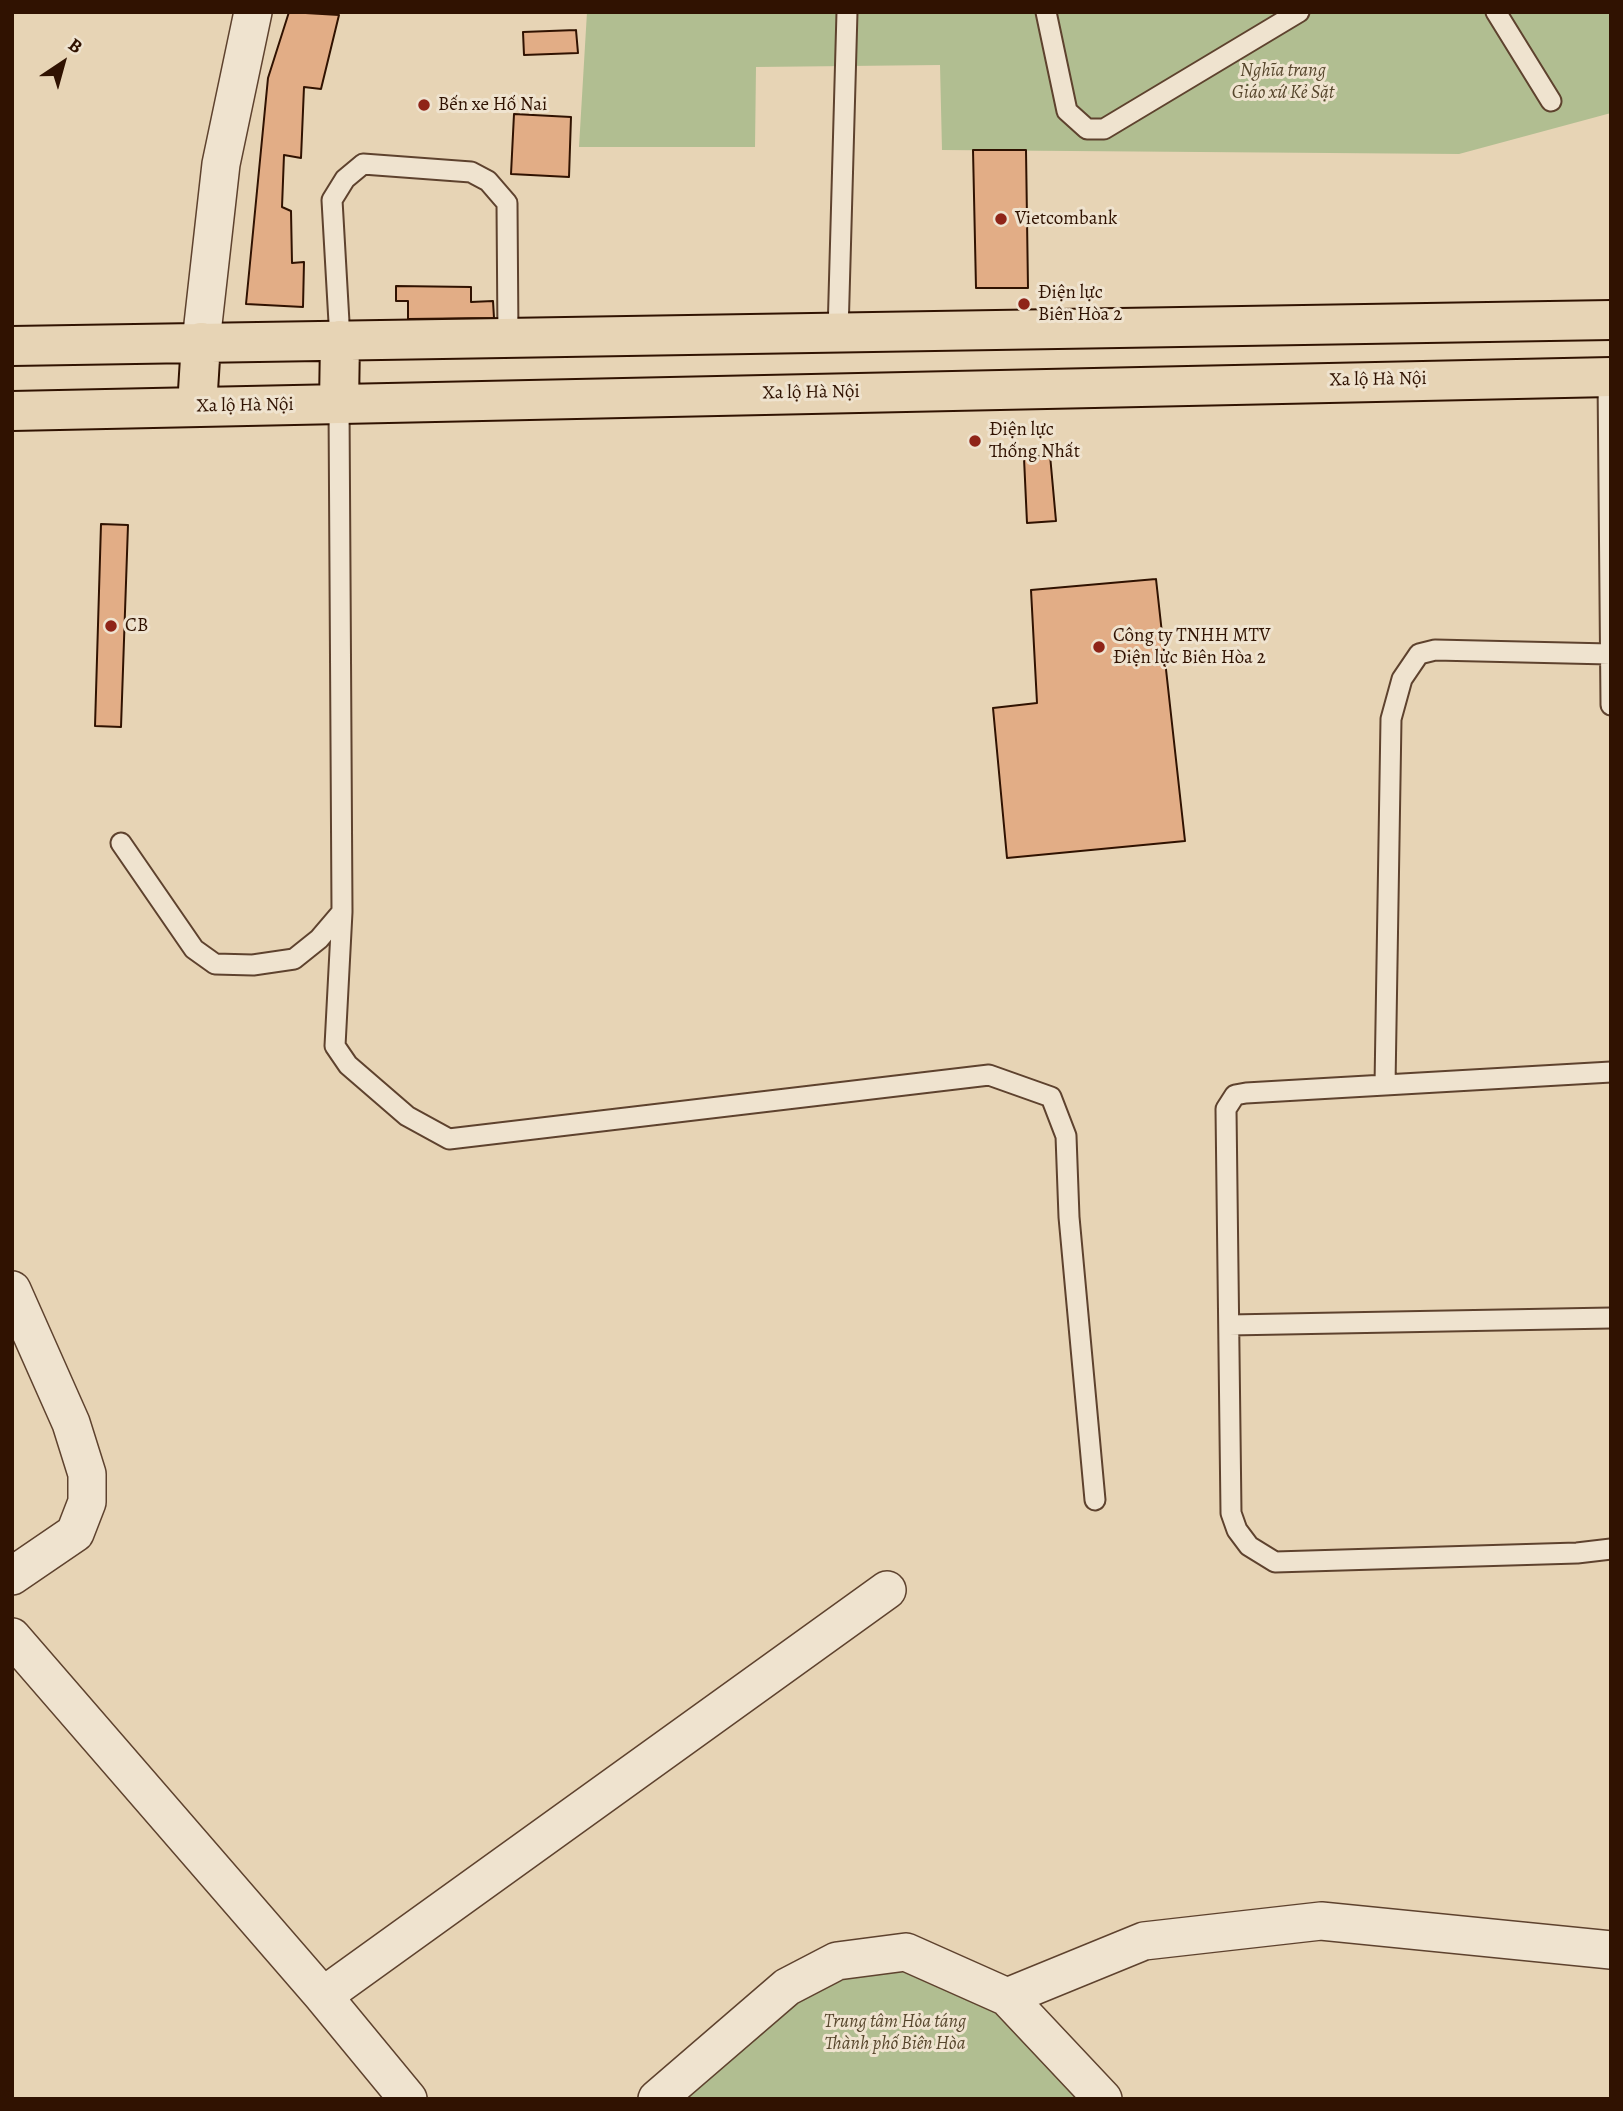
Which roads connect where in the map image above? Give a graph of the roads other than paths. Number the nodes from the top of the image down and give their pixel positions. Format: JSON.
{"nodes":[{"id":1,"x":253,"y":12,"type":"edge"},
{"id":2,"x":847,"y":12,"type":"edge"},
{"id":3,"x":1046,"y":12,"type":"edge"},
{"id":4,"x":1299,"y":12,"type":"edge"},
{"id":5,"x":1496,"y":12,"type":"edge"},
{"id":6,"x":1551,"y":101,"type":"dead end"},
{"id":7,"x":1608,"y":320,"type":"edge"},
{"id":8,"x":838,"y":333,"type":"junction"},
{"id":9,"x":508,"y":338,"type":"junction"},
{"id":10,"x":340,"y":340,"type":"junction"},
{"id":11,"x":201,"y":342,"type":"junction"},
{"id":12,"x":12,"y":346,"type":"edge"},
{"id":13,"x":1609,"y":377,"type":"edge"},
{"id":14,"x":339,"y":404,"type":"junction"},
{"id":15,"x":197,"y":407,"type":"junction"},
{"id":16,"x":12,"y":411,"type":"edge"},
{"id":17,"x":1610,"y":654,"type":"edge"},
{"id":18,"x":1611,"y":705,"type":"edge"},
{"id":19,"x":121,"y":843,"type":"dead end"},
{"id":20,"x":342,"y":912,"type":"junction"},
{"id":21,"x":1611,"y":1072,"type":"edge"},
{"id":22,"x":1385,"y":1085,"type":"junction"},
{"id":23,"x":12,"y":1290,"type":"edge"},
{"id":24,"x":1611,"y":1318,"type":"edge"},
{"id":25,"x":1229,"y":1325,"type":"junction"},
{"id":26,"x":1095,"y":1500,"type":"dead end"},
{"id":27,"x":1611,"y":1549,"type":"edge"},
{"id":28,"x":12,"y":1576,"type":"edge"},
{"id":29,"x":887,"y":1590,"type":"dead end"},
{"id":30,"x":12,"y":1637,"type":"edge"},
{"id":31,"x":1611,"y":1950,"type":"edge"},
{"id":32,"x":323,"y":1996,"type":"junction"},
{"id":33,"x":1007,"y":1997,"type":"junction"},
{"id":34,"x":408,"y":2099,"type":"edge"},
{"id":35,"x":657,"y":2099,"type":"edge"},
{"id":36,"x":1103,"y":2099,"type":"edge"}],
"edges":[{"from":1,"to":11,"type":"street"},
{"from":2,"to":8,"type":"lane"},
{"from":3,"to":4,"type":"lane"},
{"from":5,"to":6,"type":"lane"},
{"from":7,"to":8,"type":"highway"},
{"from":7,"to":13,"type":"highway"},
{"from":8,"to":9,"type":"highway"},
{"from":9,"to":10,"type":"highway"},
{"from":9,"to":10,"type":"lane"},
{"from":10,"to":11,"type":"highway"},
{"from":10,"to":14,"type":"highway"},
{"from":11,"to":12,"type":"highway"},
{"from":11,"to":15,"type":"highway"},
{"from":13,"to":14,"type":"highway","name":"Xa lộ Hà Nội"},
{"from":13,"to":17,"type":"lane"},
{"from":14,"to":15,"type":"highway","name":"Xa lộ Hà Nội"},
{"from":14,"to":20,"type":"lane"},
{"from":15,"to":16,"type":"highway","name":"Xa lộ Hà Nội"},
{"from":17,"to":18,"type":"lane"},
{"from":17,"to":22,"type":"lane"},
{"from":19,"to":20,"type":"lane"},
{"from":20,"to":26,"type":"lane"},
{"from":21,"to":22,"type":"lane"},
{"from":22,"to":25,"type":"lane"},
{"from":23,"to":28,"type":"street"},
{"from":24,"to":25,"type":"lane"},
{"from":25,"to":27,"type":"lane"},
{"from":29,"to":32,"type":"street"},
{"from":30,"to":32,"type":"street"},
{"from":31,"to":33,"type":"street"},
{"from":32,"to":34,"type":"street"},
{"from":33,"to":35,"type":"street"},
{"from":33,"to":36,"type":"street"}]}
